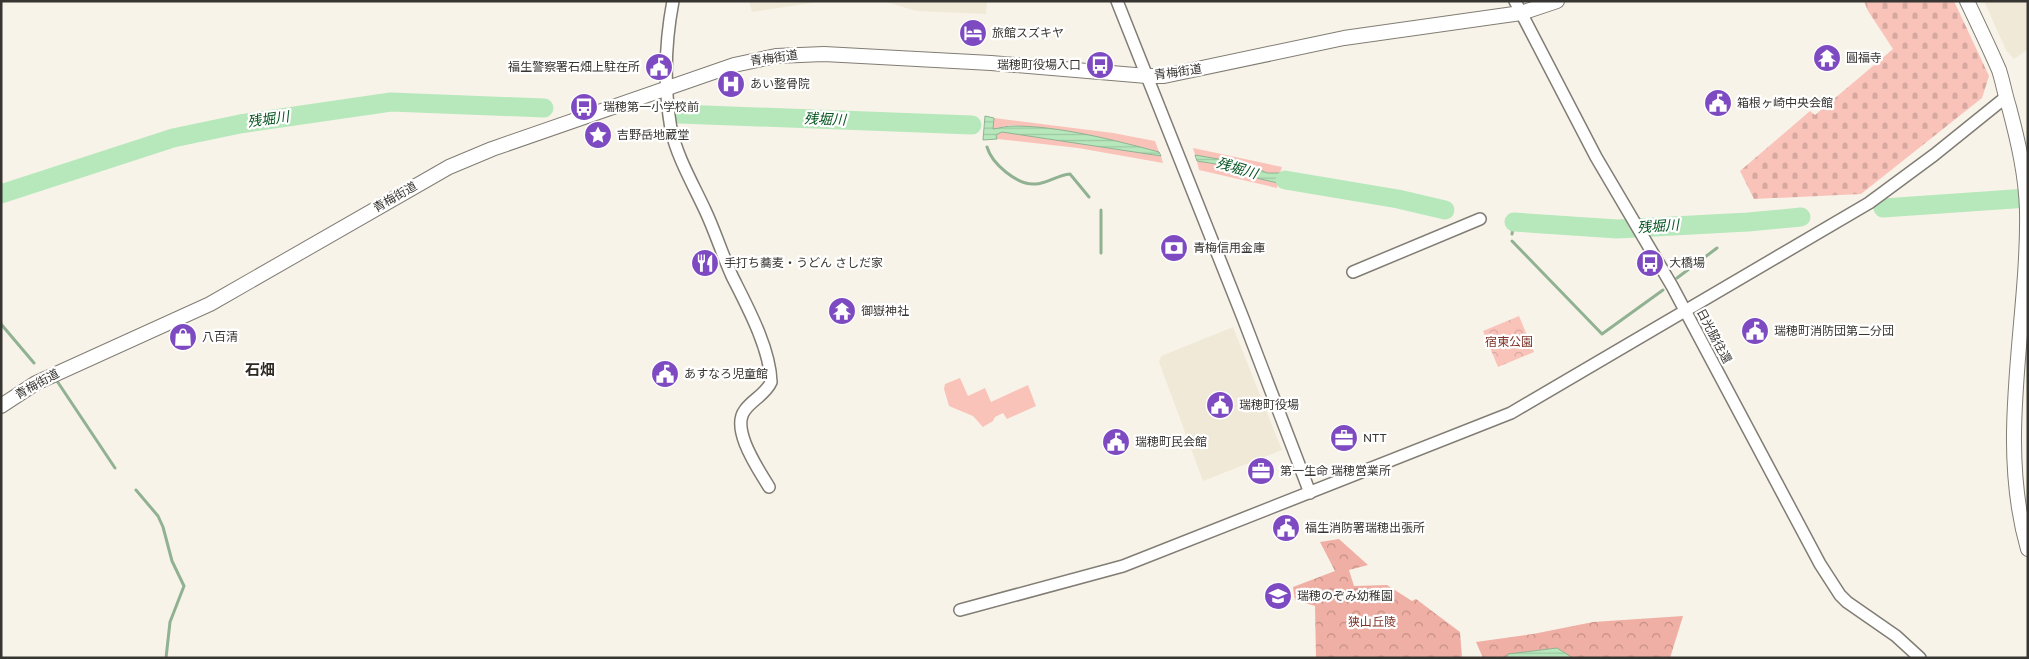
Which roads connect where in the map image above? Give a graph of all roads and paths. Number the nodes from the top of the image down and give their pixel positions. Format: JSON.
{"nodes":[{"id":1,"x":673,"y":1,"type":"edge"},
{"id":2,"x":1117,"y":1,"type":"edge"},
{"id":3,"x":1558,"y":1,"type":"edge"},
{"id":4,"x":1967,"y":1,"type":"edge"},
{"id":5,"x":1518,"y":7,"type":"edge"},
{"id":6,"x":1147,"y":76,"type":"junction"},
{"id":7,"x":666,"y":88,"type":"junction"},
{"id":8,"x":2006,"y":97,"type":"junction"},
{"id":9,"x":2027,"y":210,"type":"edge"},
{"id":10,"x":1480,"y":219,"type":"dead end"},
{"id":11,"x":1353,"y":272,"type":"dead end"},
{"id":12,"x":1685,"y":310,"type":"junction"},
{"id":13,"x":1,"y":406,"type":"edge"},
{"id":14,"x":769,"y":487,"type":"dead end"},
{"id":15,"x":1310,"y":493,"type":"junction"},
{"id":16,"x":2028,"y":549,"type":"edge"},
{"id":17,"x":960,"y":610,"type":"dead end"},
{"id":18,"x":1920,"y":658,"type":"edge"}],
"edges":[{"from":1,"to":7,"type":"street"},
{"from":2,"to":6,"type":"street"},
{"from":3,"to":5,"type":"main road","name":"青梅街道"},
{"from":4,"to":8,"type":"main road"},
{"from":5,"to":6,"type":"main road","name":"青梅街道"},
{"from":5,"to":12,"type":"street","name":"日光脇往還"},
{"from":6,"to":7,"type":"main road","name":"青梅街道"},
{"from":6,"to":15,"type":"street"},
{"from":7,"to":13,"type":"main road","name":"青梅街道"},
{"from":7,"to":14,"type":"street"},
{"from":8,"to":9,"type":"main road"},
{"from":8,"to":12,"type":"street"},
{"from":9,"to":16,"type":"main road"},
{"from":10,"to":11,"type":"street"},
{"from":12,"to":15,"type":"street"},
{"from":12,"to":18,"type":"street","name":"日光脇往還"},
{"from":15,"to":17,"type":"street"}]}
